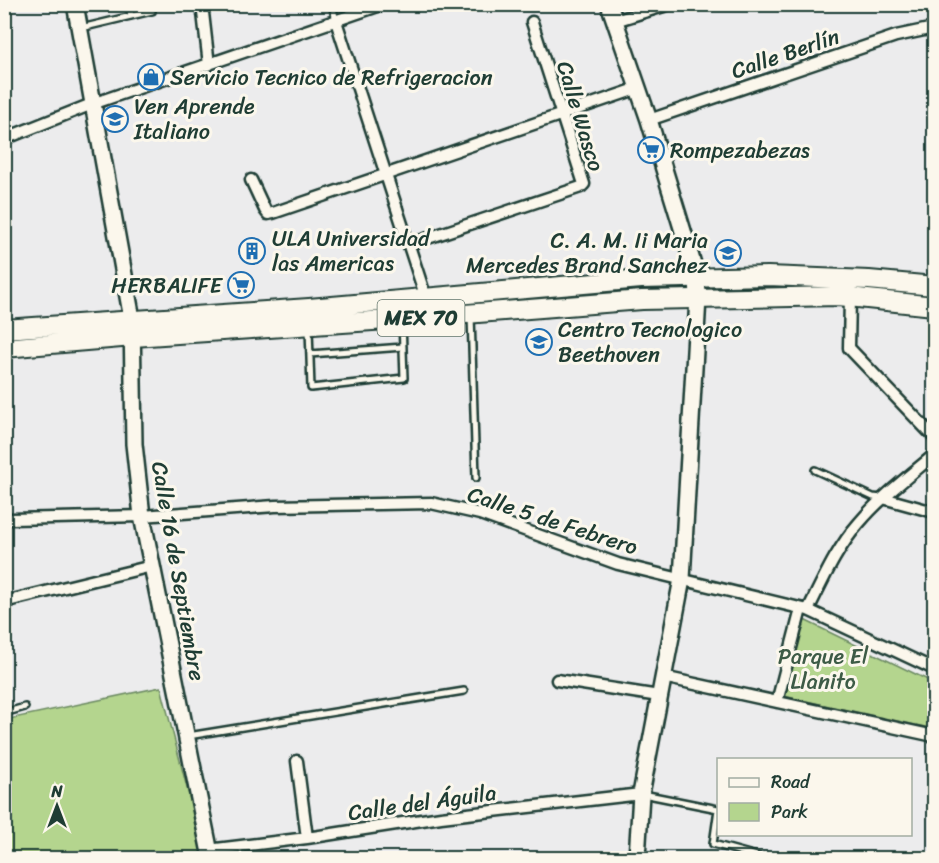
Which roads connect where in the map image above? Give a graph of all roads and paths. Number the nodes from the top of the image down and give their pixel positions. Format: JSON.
{"nodes":[{"id":1,"x":75,"y":4,"type":"edge"},
{"id":2,"x":129,"y":4,"type":"edge"},
{"id":3,"x":151,"y":4,"type":"edge"},
{"id":4,"x":202,"y":4,"type":"edge"},
{"id":5,"x":332,"y":4,"type":"edge"},
{"id":6,"x":384,"y":4,"type":"edge"},
{"id":7,"x":609,"y":4,"type":"edge"},
{"id":8,"x":670,"y":4,"type":"edge"},
{"id":9,"x":131,"y":16,"type":"junction"},
{"id":10,"x":336,"y":21,"type":"junction"},
{"id":11,"x":615,"y":21,"type":"junction"},
{"id":12,"x":532,"y":22,"type":"dead end"},
{"id":13,"x":79,"y":28,"type":"junction"},
{"id":14,"x":934,"y":28,"type":"edge"},
{"id":15,"x":209,"y":65,"type":"junction"},
{"id":16,"x":639,"y":88,"type":"junction"},
{"id":17,"x":92,"y":104,"type":"junction"},
{"id":18,"x":560,"y":114,"type":"junction"},
{"id":19,"x":649,"y":120,"type":"junction"},
{"id":20,"x":4,"y":139,"type":"edge"},
{"id":21,"x":385,"y":175,"type":"junction"},
{"id":22,"x":251,"y":180,"type":"dead end"},
{"id":23,"x":410,"y":244,"type":"junction"},
{"id":24,"x":698,"y":277,"type":"junction"},
{"id":25,"x":934,"y":286,"type":"edge"},
{"id":26,"x":850,"y":297,"type":"junction"},
{"id":27,"x":426,"y":298,"type":"junction"},
{"id":28,"x":698,"y":298,"type":"junction"},
{"id":29,"x":934,"y":306,"type":"edge"},
{"id":30,"x":471,"y":314,"type":"junction"},
{"id":31,"x":402,"y":319,"type":"junction"},
{"id":32,"x":309,"y":324,"type":"junction"},
{"id":33,"x":133,"y":328,"type":"junction"},
{"id":34,"x":4,"y":329,"type":"edge"},
{"id":35,"x":403,"y":347,"type":"junction"},
{"id":36,"x":4,"y":348,"type":"edge"},
{"id":37,"x":310,"y":354,"type":"junction"},
{"id":38,"x":934,"y":437,"type":"edge"},
{"id":39,"x":934,"y":455,"type":"edge"},
{"id":40,"x":815,"y":470,"type":"dead end"},
{"id":41,"x":476,"y":478,"type":"dead end"},
{"id":42,"x":883,"y":498,"type":"junction"},
{"id":43,"x":934,"y":512,"type":"edge"},
{"id":44,"x":142,"y":516,"type":"junction"},
{"id":45,"x":4,"y":517,"type":"edge"},
{"id":46,"x":152,"y":566,"type":"junction"},
{"id":47,"x":682,"y":579,"type":"junction"},
{"id":48,"x":4,"y":602,"type":"edge"},
{"id":49,"x":804,"y":609,"type":"junction"},
{"id":50,"x":934,"y":669,"type":"edge"},
{"id":51,"x":663,"y":677,"type":"junction"},
{"id":52,"x":557,"y":680,"type":"dead end"},
{"id":53,"x":464,"y":691,"type":"dead end"},
{"id":54,"x":659,"y":696,"type":"junction"},
{"id":55,"x":777,"y":702,"type":"junction"},
{"id":56,"x":24,"y":706,"type":"dead end"},
{"id":57,"x":4,"y":713,"type":"edge"},
{"id":58,"x":186,"y":736,"type":"junction"},
{"id":59,"x":934,"y":736,"type":"edge"},
{"id":60,"x":297,"y":760,"type":"dead end"},
{"id":61,"x":641,"y":794,"type":"junction"},
{"id":62,"x":717,"y":809,"type":"edge"},
{"id":63,"x":717,"y":816,"type":"edge"},
{"id":64,"x":307,"y":838,"type":"junction"},
{"id":65,"x":210,"y":854,"type":"edge"},
{"id":66,"x":637,"y":858,"type":"edge"},
{"id":67,"x":764,"y":858,"type":"edge"}],
"edges":[{"from":1,"to":13,"type":"main road","name":"Calle 16 de Septiembre"},
{"from":2,"to":9,"type":"lane"},
{"from":3,"to":9,"type":"lane"},
{"from":4,"to":15,"type":"street"},
{"from":5,"to":10,"type":"lane"},
{"from":6,"to":10,"type":"street"},
{"from":7,"to":11,"type":"main road"},
{"from":8,"to":11,"type":"street"},
{"from":9,"to":13,"type":"lane"},
{"from":10,"to":15,"type":"street"},
{"from":10,"to":21,"type":"street"},
{"from":11,"to":16,"type":"main road"},
{"from":12,"to":18,"type":"street","name":"Calle Wasco"},
{"from":13,"to":17,"type":"main road","name":"Calle 16 de Septiembre"},
{"from":14,"to":19,"type":"street","name":"Calle Berlín"},
{"from":15,"to":17,"type":"street"},
{"from":16,"to":18,"type":"street"},
{"from":16,"to":19,"type":"main road"},
{"from":17,"to":20,"type":"street"},
{"from":17,"to":33,"type":"main road","name":"Calle 16 de Septiembre"},
{"from":18,"to":21,"type":"street"},
{"from":18,"to":23,"type":"street","name":"Calle Wasco"},
{"from":19,"to":24,"type":"main road"},
{"from":21,"to":22,"type":"street"},
{"from":21,"to":23,"type":"street"},
{"from":23,"to":27,"type":"street"},
{"from":24,"to":25,"type":"main road","number":"MEX 70"},
{"from":24,"to":27,"type":"main road","number":"MEX 70"},
{"from":24,"to":28,"type":"main road"},
{"from":26,"to":28,"type":"main road","number":"MEX 70"},
{"from":26,"to":29,"type":"main road","number":"MEX 70"},
{"from":26,"to":38,"type":"street"},
{"from":27,"to":33,"type":"main road","number":"MEX 70"},
{"from":28,"to":30,"type":"main road","number":"MEX 70"},
{"from":28,"to":47,"type":"main road"},
{"from":30,"to":31,"type":"main road","number":"MEX 70"},
{"from":30,"to":41,"type":"lane"},
{"from":31,"to":32,"type":"main road","number":"MEX 70"},
{"from":31,"to":35,"type":"lane"},
{"from":32,"to":33,"type":"main road","number":"MEX 70"},
{"from":32,"to":37,"type":"lane"},
{"from":33,"to":34,"type":"main road","number":"MEX 70"},
{"from":33,"to":36,"type":"main road","number":"MEX 70"},
{"from":33,"to":44,"type":"main road","name":"Calle 16 de Septiembre"},
{"from":35,"to":37,"type":"lane"},
{"from":35,"to":37,"type":"lane"},
{"from":39,"to":42,"type":"street"},
{"from":40,"to":42,"type":"lane"},
{"from":42,"to":43,"type":"street"},
{"from":42,"to":49,"type":"street"},
{"from":44,"to":45,"type":"street","name":"Calle 5 de Febrero"},
{"from":44,"to":46,"type":"main road","name":"Calle 16 de Septiembre"},
{"from":44,"to":47,"type":"street","name":"Calle 5 de Febrero"},
{"from":46,"to":48,"type":"street"},
{"from":46,"to":58,"type":"main road","name":"Calle 16 de Septiembre"},
{"from":47,"to":49,"type":"street","name":"Calle 5 de Febrero"},
{"from":47,"to":51,"type":"main road"},
{"from":49,"to":50,"type":"street","name":"Calle 5 de Febrero"},
{"from":49,"to":55,"type":"street"},
{"from":51,"to":54,"type":"main road"},
{"from":51,"to":55,"type":"street"},
{"from":52,"to":54,"type":"street"},
{"from":53,"to":58,"type":"lane"},
{"from":54,"to":61,"type":"main road"},
{"from":55,"to":59,"type":"street"},
{"from":56,"to":57,"type":"lane"},
{"from":58,"to":65,"type":"main road","name":"Calle 16 de Septiembre"},
{"from":60,"to":64,"type":"street"},
{"from":61,"to":62,"type":"lane"},
{"from":61,"to":64,"type":"street","name":"Calle del Águila"},
{"from":61,"to":66,"type":"main road"},
{"from":63,"to":67,"type":"lane"},
{"from":64,"to":65,"type":"street","name":"Calle del Águila"}]}
